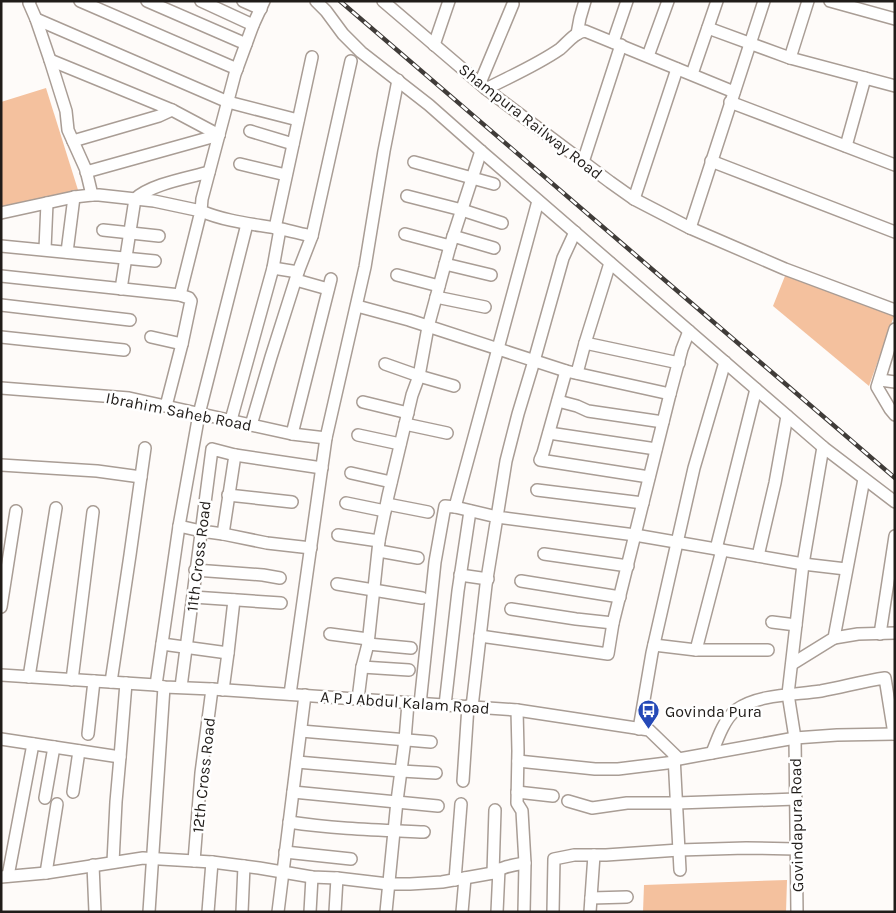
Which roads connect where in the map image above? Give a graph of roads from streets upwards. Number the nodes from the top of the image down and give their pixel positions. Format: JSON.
{"nodes":[{"id":1,"x":30,"y":1,"type":"edge"},
{"id":2,"x":80,"y":1,"type":"edge"},
{"id":3,"x":147,"y":1,"type":"edge"},
{"id":4,"x":201,"y":1,"type":"edge"},
{"id":5,"x":243,"y":1,"type":"edge"},
{"id":6,"x":316,"y":1,"type":"edge"},
{"id":7,"x":450,"y":1,"type":"edge"},
{"id":8,"x":585,"y":1,"type":"edge"},
{"id":9,"x":627,"y":1,"type":"edge"},
{"id":10,"x":668,"y":1,"type":"edge"},
{"id":11,"x":717,"y":1,"type":"edge"},
{"id":12,"x":764,"y":1,"type":"edge"},
{"id":13,"x":808,"y":1,"type":"edge"},
{"id":14,"x":830,"y":1,"type":"edge"},
{"id":15,"x":385,"y":2,"type":"edge"},
{"id":16,"x":513,"y":4,"type":"dead end"},
{"id":17,"x":262,"y":5,"type":"edge"},
{"id":18,"x":36,"y":19,"type":"junction"},
{"id":19,"x":895,"y":19,"type":"edge"},
{"id":20,"x":253,"y":25,"type":"junction"},
{"id":21,"x":708,"y":28,"type":"junction"},
{"id":22,"x":577,"y":34,"type":"junction"},
{"id":23,"x":246,"y":44,"type":"junction"},
{"id":24,"x":617,"y":44,"type":"junction"},
{"id":25,"x":750,"y":44,"type":"junction"},
{"id":26,"x":434,"y":45,"type":"junction"},
{"id":27,"x":648,"y":56,"type":"junction"},
{"id":28,"x":312,"y":57,"type":"dead end"},
{"id":29,"x":790,"y":58,"type":"junction"},
{"id":30,"x":50,"y":60,"type":"junction"},
{"id":31,"x":351,"y":61,"type":"dead end"},
{"id":32,"x":677,"y":68,"type":"junction"},
{"id":33,"x":237,"y":69,"type":"junction"},
{"id":34,"x":692,"y":74,"type":"junction"},
{"id":35,"x":865,"y":78,"type":"junction"},
{"id":36,"x":398,"y":80,"type":"junction"},
{"id":37,"x":483,"y":86,"type":"junction"},
{"id":38,"x":895,"y":86,"type":"edge"},
{"id":39,"x":732,"y":97,"type":"junction"},
{"id":40,"x":228,"y":102,"type":"junction"},
{"id":41,"x":172,"y":110,"type":"junction"},
{"id":42,"x":298,"y":120,"type":"junction"},
{"id":43,"x":250,"y":131,"type":"dead end"},
{"id":44,"x":219,"y":135,"type":"junction"},
{"id":45,"x":73,"y":141,"type":"junction"},
{"id":46,"x":293,"y":144,"type":"junction"},
{"id":47,"x":846,"y":146,"type":"junction"},
{"id":48,"x":481,"y":151,"type":"junction"},
{"id":49,"x":711,"y":161,"type":"junction"},
{"id":50,"x":414,"y":162,"type":"dead end"},
{"id":51,"x":583,"y":162,"type":"junction"},
{"id":52,"x":240,"y":164,"type":"dead end"},
{"id":53,"x":895,"y":164,"type":"edge"},
{"id":54,"x":86,"y":172,"type":"junction"},
{"id":55,"x":209,"y":172,"type":"junction"},
{"id":56,"x":286,"y":175,"type":"junction"},
{"id":57,"x":472,"y":179,"type":"junction"},
{"id":58,"x":494,"y":184,"type":"dead end"},
{"id":59,"x":92,"y":195,"type":"junction"},
{"id":60,"x":407,"y":196,"type":"dead end"},
{"id":61,"x":74,"y":197,"type":"junction"},
{"id":62,"x":134,"y":199,"type":"junction"},
{"id":63,"x":634,"y":199,"type":"junction"},
{"id":64,"x":538,"y":201,"type":"junction"},
{"id":65,"x":47,"y":203,"type":"junction"},
{"id":66,"x":462,"y":210,"type":"junction"},
{"id":67,"x":201,"y":212,"type":"junction"},
{"id":68,"x":1,"y":213,"type":"edge"},
{"id":69,"x":502,"y":223,"type":"dead end"},
{"id":70,"x":247,"y":224,"type":"junction"},
{"id":71,"x":690,"y":228,"type":"junction"},
{"id":72,"x":278,"y":229,"type":"junction"},
{"id":73,"x":103,"y":230,"type":"dead end"},
{"id":74,"x":575,"y":232,"type":"junction"},
{"id":75,"x":895,"y":232,"type":"edge"},
{"id":76,"x":130,"y":233,"type":"junction"},
{"id":77,"x":405,"y":234,"type":"dead end"},
{"id":78,"x":159,"y":236,"type":"dead end"},
{"id":79,"x":312,"y":236,"type":"junction"},
{"id":80,"x":452,"y":241,"type":"junction"},
{"id":81,"x":1,"y":246,"type":"edge"},
{"id":82,"x":494,"y":248,"type":"dead end"},
{"id":83,"x":44,"y":250,"type":"junction"},
{"id":84,"x":67,"y":252,"type":"junction"},
{"id":85,"x":126,"y":258,"type":"junction"},
{"id":86,"x":155,"y":261,"type":"dead end"},
{"id":87,"x":610,"y":263,"type":"junction"},
{"id":88,"x":445,"y":264,"type":"junction"},
{"id":89,"x":273,"y":268,"type":"junction"},
{"id":90,"x":397,"y":274,"type":"dead end"},
{"id":91,"x":491,"y":275,"type":"dead end"},
{"id":92,"x":1,"y":276,"type":"edge"},
{"id":93,"x":297,"y":276,"type":"junction"},
{"id":94,"x":121,"y":289,"type":"junction"},
{"id":95,"x":438,"y":291,"type":"junction"},
{"id":96,"x":180,"y":295,"type":"junction"},
{"id":97,"x":1,"y":305,"type":"edge"},
{"id":98,"x":357,"y":306,"type":"junction"},
{"id":99,"x":485,"y":307,"type":"dead end"},
{"id":100,"x":895,"y":310,"type":"edge"},
{"id":101,"x":130,"y":320,"type":"dead end"},
{"id":102,"x":428,"y":327,"type":"junction"},
{"id":103,"x":895,"y":330,"type":"edge"},
{"id":104,"x":689,"y":331,"type":"junction"},
{"id":105,"x":1,"y":336,"type":"edge"},
{"id":106,"x":151,"y":337,"type":"dead end"},
{"id":107,"x":586,"y":343,"type":"junction"},
{"id":108,"x":182,"y":344,"type":"junction"},
{"id":109,"x":124,"y":350,"type":"dead end"},
{"id":110,"x":498,"y":350,"type":"junction"},
{"id":111,"x":534,"y":361,"type":"junction"},
{"id":112,"x":724,"y":362,"type":"junction"},
{"id":113,"x":679,"y":363,"type":"junction"},
{"id":114,"x":385,"y":364,"type":"dead end"},
{"id":115,"x":572,"y":372,"type":"junction"},
{"id":116,"x":419,"y":376,"type":"junction"},
{"id":117,"x":880,"y":380,"type":"junction"},
{"id":118,"x":895,"y":382,"type":"edge"},
{"id":119,"x":454,"y":386,"type":"dead end"},
{"id":120,"x":1,"y":388,"type":"edge"},
{"id":121,"x":756,"y":389,"type":"junction"},
{"id":122,"x":670,"y":394,"type":"junction"},
{"id":123,"x":558,"y":401,"type":"junction"},
{"id":124,"x":364,"y":402,"type":"dead end"},
{"id":125,"x":166,"y":406,"type":"junction"},
{"id":126,"x":893,"y":411,"type":"edge"},
{"id":127,"x":199,"y":414,"type":"junction"},
{"id":128,"x":787,"y":416,"type":"junction"},
{"id":129,"x":407,"y":418,"type":"junction"},
{"id":130,"x":231,"y":420,"type":"junction"},
{"id":131,"x":663,"y":422,"type":"junction"},
{"id":132,"x":251,"y":425,"type":"junction"},
{"id":133,"x":549,"y":433,"type":"junction"},
{"id":134,"x":292,"y":434,"type":"junction"},
{"id":135,"x":446,"y":434,"type":"dead end"},
{"id":136,"x":358,"y":435,"type":"dead end"},
{"id":137,"x":326,"y":438,"type":"junction"},
{"id":138,"x":400,"y":444,"type":"junction"},
{"id":139,"x":823,"y":447,"type":"junction"},
{"id":140,"x":145,"y":448,"type":"dead end"},
{"id":141,"x":656,"y":448,"type":"junction"},
{"id":142,"x":235,"y":455,"type":"junction"},
{"id":143,"x":1,"y":466,"type":"edge"},
{"id":144,"x":322,"y":468,"type":"junction"},
{"id":145,"x":351,"y":473,"type":"dead end"},
{"id":146,"x":141,"y":476,"type":"junction"},
{"id":147,"x":649,"y":478,"type":"junction"},
{"id":148,"x":864,"y":478,"type":"junction"},
{"id":149,"x":392,"y":482,"type":"junction"},
{"id":150,"x":537,"y":490,"type":"dead end"},
{"id":151,"x":228,"y":495,"type":"junction"},
{"id":152,"x":292,"y":502,"type":"dead end"},
{"id":153,"x":895,"y":502,"type":"edge"},
{"id":154,"x":346,"y":503,"type":"dead end"},
{"id":155,"x":643,"y":504,"type":"junction"},
{"id":156,"x":386,"y":507,"type":"junction"},
{"id":157,"x":456,"y":507,"type":"junction"},
{"id":158,"x":56,"y":508,"type":"dead end"},
{"id":159,"x":16,"y":511,"type":"dead end"},
{"id":160,"x":470,"y":511,"type":"junction"},
{"id":161,"x":93,"y":512,"type":"dead end"},
{"id":162,"x":428,"y":512,"type":"dead end"},
{"id":163,"x":497,"y":517,"type":"junction"},
{"id":164,"x":179,"y":526,"type":"junction"},
{"id":165,"x":201,"y":531,"type":"junction"},
{"id":166,"x":222,"y":534,"type":"junction"},
{"id":167,"x":338,"y":535,"type":"dead end"},
{"id":168,"x":635,"y":535,"type":"junction"},
{"id":169,"x":895,"y":536,"type":"edge"},
{"id":170,"x":678,"y":543,"type":"junction"},
{"id":171,"x":379,"y":546,"type":"junction"},
{"id":172,"x":311,"y":548,"type":"junction"},
{"id":173,"x":719,"y":550,"type":"junction"},
{"id":174,"x":544,"y":554,"type":"dead end"},
{"id":175,"x":758,"y":556,"type":"junction"},
{"id":176,"x":418,"y":558,"type":"dead end"},
{"id":177,"x":803,"y":564,"type":"junction"},
{"id":178,"x":628,"y":566,"type":"junction"},
{"id":179,"x":846,"y":569,"type":"junction"},
{"id":180,"x":196,"y":570,"type":"junction"},
{"id":181,"x":460,"y":575,"type":"junction"},
{"id":182,"x":280,"y":578,"type":"dead end"},
{"id":183,"x":488,"y":579,"type":"junction"},
{"id":184,"x":521,"y":581,"type":"dead end"},
{"id":185,"x":337,"y":584,"type":"dead end"},
{"id":186,"x":374,"y":590,"type":"junction"},
{"id":187,"x":620,"y":596,"type":"junction"},
{"id":188,"x":193,"y":597,"type":"junction"},
{"id":189,"x":422,"y":598,"type":"dead end"},
{"id":190,"x":234,"y":600,"type":"junction"},
{"id":191,"x":281,"y":603,"type":"dead end"},
{"id":192,"x":1,"y":607,"type":"edge"},
{"id":193,"x":511,"y":608,"type":"dead end"},
{"id":194,"x":772,"y":622,"type":"dead end"},
{"id":195,"x":613,"y":624,"type":"junction"},
{"id":196,"x":796,"y":625,"type":"junction"},
{"id":197,"x":895,"y":633,"type":"edge"},
{"id":198,"x":330,"y":634,"type":"dead end"},
{"id":199,"x":880,"y":634,"type":"junction"},
{"id":200,"x":480,"y":636,"type":"junction"},
{"id":201,"x":834,"y":638,"type":"junction"},
{"id":202,"x":368,"y":641,"type":"junction"},
{"id":203,"x":162,"y":644,"type":"junction"},
{"id":204,"x":654,"y":645,"type":"junction"},
{"id":205,"x":185,"y":647,"type":"junction"},
{"id":206,"x":411,"y":648,"type":"dead end"},
{"id":207,"x":696,"y":650,"type":"junction"},
{"id":208,"x":768,"y":650,"type":"dead end"},
{"id":209,"x":228,"y":653,"type":"junction"},
{"id":210,"x":792,"y":664,"type":"junction"},
{"id":211,"x":362,"y":667,"type":"junction"},
{"id":212,"x":409,"y":670,"type":"dead end"},
{"id":213,"x":29,"y":677,"type":"junction"},
{"id":214,"x":2,"y":678,"type":"edge"},
{"id":215,"x":72,"y":680,"type":"junction"},
{"id":216,"x":94,"y":681,"type":"junction"},
{"id":217,"x":111,"y":682,"type":"junction"},
{"id":218,"x":126,"y":683,"type":"junction"},
{"id":219,"x":160,"y":686,"type":"junction"},
{"id":220,"x":181,"y":687,"type":"junction"},
{"id":221,"x":217,"y":689,"type":"junction"},
{"id":222,"x":290,"y":694,"type":"junction"},
{"id":223,"x":788,"y":694,"type":"junction"},
{"id":224,"x":305,"y":695,"type":"junction"},
{"id":225,"x":358,"y":699,"type":"junction"},
{"id":226,"x":408,"y":703,"type":"junction"},
{"id":227,"x":420,"y":704,"type":"junction"},
{"id":228,"x":445,"y":705,"type":"junction"},
{"id":229,"x":470,"y":707,"type":"junction"},
{"id":230,"x":517,"y":710,"type":"junction"},
{"id":231,"x":639,"y":729,"type":"junction"},
{"id":232,"x":301,"y":732,"type":"junction"},
{"id":233,"x":88,"y":734,"type":"dead end"},
{"id":234,"x":894,"y":734,"type":"edge"},
{"id":235,"x":795,"y":738,"type":"junction"},
{"id":236,"x":1,"y":739,"type":"edge"},
{"id":237,"x":405,"y":740,"type":"junction"},
{"id":238,"x":431,"y":742,"type":"dead end"},
{"id":239,"x":34,"y":744,"type":"junction"},
{"id":240,"x":54,"y":747,"type":"junction"},
{"id":241,"x":79,"y":751,"type":"junction"},
{"id":242,"x":712,"y":753,"type":"junction"},
{"id":243,"x":120,"y":757,"type":"junction"},
{"id":244,"x":674,"y":758,"type":"junction"},
{"id":245,"x":518,"y":761,"type":"junction"},
{"id":246,"x":297,"y":762,"type":"junction"},
{"id":247,"x":401,"y":771,"type":"junction"},
{"id":248,"x":436,"y":773,"type":"dead end"},
{"id":249,"x":463,"y":780,"type":"dead end"},
{"id":250,"x":73,"y":792,"type":"dead end"},
{"id":251,"x":294,"y":792,"type":"junction"},
{"id":252,"x":517,"y":792,"type":"junction"},
{"id":253,"x":553,"y":796,"type":"dead end"},
{"id":254,"x":45,"y":798,"type":"dead end"},
{"id":255,"x":796,"y":799,"type":"junction"},
{"id":256,"x":568,"y":801,"type":"dead end"},
{"id":257,"x":396,"y":802,"type":"junction"},
{"id":258,"x":677,"y":803,"type":"junction"},
{"id":259,"x":57,"y":804,"type":"dead end"},
{"id":260,"x":461,"y":804,"type":"dead end"},
{"id":261,"x":438,"y":806,"type":"dead end"},
{"id":262,"x":495,"y":810,"type":"dead end"},
{"id":263,"x":289,"y":822,"type":"junction"},
{"id":264,"x":393,"y":831,"type":"junction"},
{"id":265,"x":424,"y":832,"type":"dead end"},
{"id":266,"x":796,"y":849,"type":"junction"},
{"id":267,"x":679,"y":850,"type":"junction"},
{"id":268,"x":285,"y":852,"type":"junction"},
{"id":269,"x":594,"y":855,"type":"junction"},
{"id":270,"x":153,"y":858,"type":"junction"},
{"id":271,"x":351,"y":859,"type":"dead end"},
{"id":272,"x":194,"y":861,"type":"junction"},
{"id":273,"x":113,"y":862,"type":"junction"},
{"id":274,"x":212,"y":862,"type":"junction"},
{"id":275,"x":525,"y":863,"type":"junction"},
{"id":276,"x":93,"y":865,"type":"junction"},
{"id":277,"x":244,"y":866,"type":"junction"},
{"id":278,"x":680,"y":870,"type":"dead end"},
{"id":279,"x":496,"y":871,"type":"junction"},
{"id":280,"x":46,"y":872,"type":"junction"},
{"id":281,"x":282,"y":872,"type":"junction"},
{"id":282,"x":5,"y":876,"type":"edge"},
{"id":283,"x":312,"y":877,"type":"junction"},
{"id":284,"x":338,"y":878,"type":"junction"},
{"id":285,"x":460,"y":879,"type":"junction"},
{"id":286,"x":388,"y":884,"type":"junction"},
{"id":287,"x":627,"y":897,"type":"dead end"},
{"id":288,"x":591,"y":898,"type":"junction"},
{"id":289,"x":95,"y":912,"type":"edge"},
{"id":290,"x":149,"y":912,"type":"edge"},
{"id":291,"x":208,"y":912,"type":"edge"},
{"id":292,"x":242,"y":912,"type":"edge"},
{"id":293,"x":278,"y":912,"type":"edge"},
{"id":294,"x":310,"y":912,"type":"edge"},
{"id":295,"x":336,"y":912,"type":"edge"},
{"id":296,"x":386,"y":912,"type":"edge"},
{"id":297,"x":462,"y":912,"type":"edge"},
{"id":298,"x":497,"y":912,"type":"edge"},
{"id":299,"x":524,"y":912,"type":"edge"},
{"id":300,"x":553,"y":912,"type":"edge"},
{"id":301,"x":590,"y":912,"type":"edge"},
{"id":302,"x":797,"y":912,"type":"edge"}],
"edges":[{"from":1,"to":18,"type":"street"},
{"from":2,"to":33,"type":"street"},
{"from":3,"to":23,"type":"street"},
{"from":4,"to":20,"type":"street"},
{"from":5,"to":17,"type":"street"},
{"from":6,"to":36,"type":"street"},
{"from":7,"to":26,"type":"street"},
{"from":8,"to":22,"type":"street"},
{"from":9,"to":24,"type":"street"},
{"from":10,"to":27,"type":"street"},
{"from":11,"to":21,"type":"street"},
{"from":12,"to":25,"type":"street"},
{"from":13,"to":29,"type":"street"},
{"from":14,"to":19,"type":"street"},
{"from":15,"to":26,"type":"street","name":"Shampura Railway Road"},
{"from":16,"to":37,"type":"street"},
{"from":17,"to":20,"type":"street"},
{"from":18,"to":30,"type":"street"},
{"from":18,"to":40,"type":"street"},
{"from":20,"to":23,"type":"street"},
{"from":21,"to":25,"type":"street"},
{"from":21,"to":34,"type":"street"},
{"from":22,"to":24,"type":"street"},
{"from":22,"to":37,"type":"street"},
{"from":23,"to":33,"type":"street"},
{"from":24,"to":27,"type":"street"},
{"from":24,"to":51,"type":"street"},
{"from":25,"to":29,"type":"street"},
{"from":25,"to":39,"type":"street"},
{"from":26,"to":37,"type":"street","name":"Shampura Railway Road"},
{"from":27,"to":32,"type":"street"},
{"from":28,"to":42,"type":"street"},
{"from":29,"to":35,"type":"street"},
{"from":30,"to":41,"type":"street"},
{"from":30,"to":45,"type":"street"},
{"from":31,"to":79,"type":"street"},
{"from":32,"to":34,"type":"street"},
{"from":32,"to":63,"type":"street"},
{"from":33,"to":40,"type":"street"},
{"from":34,"to":39,"type":"street"},
{"from":35,"to":38,"type":"street"},
{"from":35,"to":47,"type":"street"},
{"from":36,"to":48,"type":"street"},
{"from":36,"to":98,"type":"street"},
{"from":37,"to":51,"type":"street","name":"Shampura Railway Road"},
{"from":39,"to":47,"type":"street"},
{"from":39,"to":49,"type":"street"},
{"from":40,"to":42,"type":"street"},
{"from":40,"to":44,"type":"street"},
{"from":41,"to":44,"type":"street"},
{"from":41,"to":45,"type":"street"},
{"from":42,"to":46,"type":"street"},
{"from":43,"to":46,"type":"street"},
{"from":44,"to":54,"type":"street"},
{"from":44,"to":55,"type":"street"},
{"from":45,"to":54,"type":"street"},
{"from":46,"to":56,"type":"street"},
{"from":47,"to":53,"type":"street"},
{"from":48,"to":57,"type":"street"},
{"from":48,"to":64,"type":"street"},
{"from":49,"to":71,"type":"street"},
{"from":49,"to":75,"type":"street"},
{"from":50,"to":57,"type":"street"},
{"from":51,"to":63,"type":"street","name":"Shampura Railway Road"},
{"from":52,"to":56,"type":"street"},
{"from":54,"to":59,"type":"street"},
{"from":55,"to":62,"type":"street"},
{"from":55,"to":67,"type":"street"},
{"from":56,"to":72,"type":"street"},
{"from":57,"to":58,"type":"street"},
{"from":57,"to":66,"type":"street"},
{"from":59,"to":61,"type":"street"},
{"from":59,"to":62,"type":"street"},
{"from":60,"to":66,"type":"street"},
{"from":61,"to":65,"type":"street"},
{"from":61,"to":84,"type":"street"},
{"from":62,"to":67,"type":"street"},
{"from":62,"to":76,"type":"street"},
{"from":63,"to":71,"type":"street","name":"Shampura Railway Road"},
{"from":64,"to":74,"type":"street"},
{"from":64,"to":110,"type":"street"},
{"from":65,"to":68,"type":"street"},
{"from":65,"to":83,"type":"street"},
{"from":66,"to":69,"type":"street"},
{"from":66,"to":80,"type":"street"},
{"from":67,"to":70,"type":"street"},
{"from":67,"to":96,"type":"street"},
{"from":70,"to":72,"type":"street"},
{"from":70,"to":127,"type":"street"},
{"from":71,"to":100,"type":"street","name":"Shampura Railway Road"},
{"from":72,"to":79,"type":"street"},
{"from":72,"to":89,"type":"street"},
{"from":73,"to":76,"type":"street"},
{"from":74,"to":87,"type":"street"},
{"from":74,"to":111,"type":"street"},
{"from":76,"to":78,"type":"street"},
{"from":76,"to":85,"type":"street"},
{"from":77,"to":80,"type":"street"},
{"from":79,"to":93,"type":"street"},
{"from":80,"to":82,"type":"street"},
{"from":80,"to":88,"type":"street"},
{"from":81,"to":83,"type":"street"},
{"from":83,"to":84,"type":"street"},
{"from":84,"to":85,"type":"street"},
{"from":85,"to":86,"type":"street"},
{"from":85,"to":94,"type":"street"},
{"from":87,"to":104,"type":"street"},
{"from":87,"to":107,"type":"street"},
{"from":88,"to":91,"type":"street"},
{"from":88,"to":95,"type":"street"},
{"from":89,"to":93,"type":"street"},
{"from":89,"to":130,"type":"street"},
{"from":90,"to":95,"type":"street"},
{"from":92,"to":94,"type":"street"},
{"from":93,"to":132,"type":"street"},
{"from":93,"to":134,"type":"street"},
{"from":94,"to":96,"type":"street"},
{"from":95,"to":99,"type":"street"},
{"from":95,"to":102,"type":"street"},
{"from":96,"to":108,"type":"street"},
{"from":97,"to":101,"type":"street"},
{"from":98,"to":102,"type":"street"},
{"from":98,"to":137,"type":"street"},
{"from":102,"to":110,"type":"street"},
{"from":102,"to":116,"type":"street"},
{"from":103,"to":117,"type":"street"},
{"from":104,"to":112,"type":"street"},
{"from":104,"to":113,"type":"street"},
{"from":105,"to":109,"type":"street"},
{"from":106,"to":108,"type":"street"},
{"from":107,"to":113,"type":"street"},
{"from":107,"to":115,"type":"street"},
{"from":108,"to":125,"type":"street"},
{"from":110,"to":111,"type":"street"},
{"from":110,"to":157,"type":"street"},
{"from":111,"to":115,"type":"street"},
{"from":111,"to":163,"type":"street"},
{"from":112,"to":121,"type":"street"},
{"from":112,"to":170,"type":"street"},
{"from":113,"to":122,"type":"street"},
{"from":114,"to":116,"type":"street"},
{"from":115,"to":122,"type":"street"},
{"from":115,"to":123,"type":"street"},
{"from":116,"to":119,"type":"street"},
{"from":116,"to":129,"type":"street"},
{"from":117,"to":118,"type":"street"},
{"from":117,"to":126,"type":"street"},
{"from":120,"to":125,"type":"street","name":"Ibrahim Saheb Road"},
{"from":121,"to":128,"type":"street"},
{"from":121,"to":173,"type":"street"},
{"from":122,"to":131,"type":"street"},
{"from":123,"to":131,"type":"street"},
{"from":123,"to":133,"type":"street"},
{"from":124,"to":129,"type":"street"},
{"from":125,"to":127,"type":"street","name":"Ibrahim Saheb Road"},
{"from":127,"to":130,"type":"street","name":"Ibrahim Saheb Road"},
{"from":127,"to":164,"type":"street"},
{"from":128,"to":139,"type":"street"},
{"from":128,"to":175,"type":"street"},
{"from":129,"to":135,"type":"street"},
{"from":129,"to":138,"type":"street"},
{"from":130,"to":132,"type":"street","name":"Ibrahim Saheb Road"},
{"from":131,"to":141,"type":"street"},
{"from":132,"to":134,"type":"street","name":"Ibrahim Saheb Road"},
{"from":133,"to":141,"type":"street"},
{"from":133,"to":147,"type":"street"},
{"from":134,"to":137,"type":"street","name":"Ibrahim Saheb Road"},
{"from":136,"to":138,"type":"street"},
{"from":137,"to":144,"type":"street"},
{"from":138,"to":149,"type":"street"},
{"from":139,"to":148,"type":"street"},
{"from":139,"to":177,"type":"street","name":"Govindapura Road"},
{"from":140,"to":146,"type":"street"},
{"from":141,"to":147,"type":"street"},
{"from":142,"to":144,"type":"street"},
{"from":142,"to":151,"type":"street"},
{"from":142,"to":165,"type":"street","name":"11th Cross Road"},
{"from":143,"to":146,"type":"street"},
{"from":144,"to":172,"type":"street"},
{"from":145,"to":149,"type":"street"},
{"from":146,"to":217,"type":"street"},
{"from":147,"to":155,"type":"street"},
{"from":148,"to":153,"type":"street"},
{"from":148,"to":179,"type":"street"},
{"from":149,"to":156,"type":"street"},
{"from":150,"to":155,"type":"street"},
{"from":151,"to":152,"type":"street"},
{"from":151,"to":166,"type":"street"},
{"from":154,"to":156,"type":"street"},
{"from":155,"to":168,"type":"street"},
{"from":156,"to":162,"type":"street"},
{"from":156,"to":171,"type":"street"},
{"from":157,"to":160,"type":"street"},
{"from":157,"to":227,"type":"street"},
{"from":158,"to":213,"type":"street"},
{"from":159,"to":192,"type":"street"},
{"from":160,"to":163,"type":"street"},
{"from":160,"to":181,"type":"street"},
{"from":161,"to":215,"type":"street"},
{"from":163,"to":168,"type":"street"},
{"from":163,"to":183,"type":"street"},
{"from":164,"to":165,"type":"street"},
{"from":164,"to":203,"type":"street"},
{"from":165,"to":166,"type":"street"},
{"from":165,"to":180,"type":"street","name":"11th Cross Road"},
{"from":166,"to":172,"type":"street"},
{"from":167,"to":171,"type":"street"},
{"from":168,"to":170,"type":"street"},
{"from":168,"to":178,"type":"street"},
{"from":169,"to":199,"type":"street"},
{"from":170,"to":173,"type":"street"},
{"from":170,"to":204,"type":"street"},
{"from":171,"to":176,"type":"street"},
{"from":171,"to":186,"type":"street"},
{"from":172,"to":222,"type":"street"},
{"from":173,"to":175,"type":"street"},
{"from":173,"to":207,"type":"street"},
{"from":174,"to":178,"type":"street"},
{"from":175,"to":177,"type":"street"},
{"from":177,"to":179,"type":"street"},
{"from":177,"to":196,"type":"street","name":"Govindapura Road"},
{"from":178,"to":187,"type":"street"},
{"from":179,"to":201,"type":"street"},
{"from":180,"to":182,"type":"street"},
{"from":180,"to":188,"type":"street","name":"11th Cross Road"},
{"from":181,"to":183,"type":"street"},
{"from":181,"to":228,"type":"street"},
{"from":183,"to":200,"type":"street"},
{"from":184,"to":187,"type":"street"},
{"from":185,"to":186,"type":"street"},
{"from":186,"to":189,"type":"street"},
{"from":186,"to":202,"type":"street"},
{"from":187,"to":195,"type":"street"},
{"from":188,"to":190,"type":"street"},
{"from":188,"to":205,"type":"street","name":"11th Cross Road"},
{"from":190,"to":191,"type":"street"},
{"from":190,"to":209,"type":"street","name":"12th Cross Road"},
{"from":193,"to":195,"type":"street"},
{"from":194,"to":196,"type":"street"},
{"from":195,"to":200,"type":"street"},
{"from":196,"to":210,"type":"street","name":"Govindapura Road"},
{"from":197,"to":199,"type":"street"},
{"from":198,"to":202,"type":"street"},
{"from":199,"to":201,"type":"street"},
{"from":200,"to":229,"type":"street"},
{"from":201,"to":210,"type":"street"},
{"from":202,"to":206,"type":"street"},
{"from":202,"to":211,"type":"street"},
{"from":203,"to":205,"type":"street"},
{"from":203,"to":219,"type":"street"},
{"from":204,"to":207,"type":"street"},
{"from":204,"to":231,"type":"street"},
{"from":205,"to":209,"type":"street"},
{"from":205,"to":220,"type":"street","name":"11th Cross Road"},
{"from":207,"to":208,"type":"street"},
{"from":209,"to":221,"type":"street","name":"12th Cross Road"},
{"from":210,"to":223,"type":"street","name":"Govindapura Road"},
{"from":211,"to":212,"type":"street"},
{"from":211,"to":225,"type":"street"},
{"from":213,"to":214,"type":"street","name":"A P J Abdul Kalam Road"},
{"from":213,"to":215,"type":"street","name":"A P J Abdul Kalam Road"},
{"from":215,"to":216,"type":"street","name":"A P J Abdul Kalam Road"},
{"from":216,"to":217,"type":"street","name":"A P J Abdul Kalam Road"},
{"from":216,"to":233,"type":"street"},
{"from":217,"to":218,"type":"street","name":"A P J Abdul Kalam Road"},
{"from":218,"to":219,"type":"street","name":"A P J Abdul Kalam Road"},
{"from":218,"to":243,"type":"street"},
{"from":219,"to":220,"type":"street","name":"A P J Abdul Kalam Road"},
{"from":219,"to":270,"type":"street"},
{"from":220,"to":221,"type":"street","name":"A P J Abdul Kalam Road"},
{"from":221,"to":222,"type":"street","name":"A P J Abdul Kalam Road"},
{"from":221,"to":272,"type":"street","name":"12th Cross Road"},
{"from":222,"to":224,"type":"street","name":"A P J Abdul Kalam Road"},
{"from":223,"to":234,"type":"street"},
{"from":223,"to":235,"type":"street","name":"Govindapura Road"},
{"from":223,"to":242,"type":"street"},
{"from":224,"to":225,"type":"street","name":"A P J Abdul Kalam Road"},
{"from":224,"to":232,"type":"street"},
{"from":225,"to":226,"type":"street","name":"A P J Abdul Kalam Road"},
{"from":226,"to":227,"type":"street","name":"A P J Abdul Kalam Road"},
{"from":226,"to":237,"type":"street"},
{"from":227,"to":228,"type":"street","name":"A P J Abdul Kalam Road"},
{"from":228,"to":229,"type":"street","name":"A P J Abdul Kalam Road"},
{"from":229,"to":230,"type":"street","name":"A P J Abdul Kalam Road"},
{"from":229,"to":249,"type":"street"},
{"from":230,"to":231,"type":"street","name":"A P J Abdul Kalam Road"},
{"from":230,"to":245,"type":"street"},
{"from":231,"to":244,"type":"street","name":"A P J Abdul Kalam Road"},
{"from":232,"to":237,"type":"street"},
{"from":232,"to":246,"type":"street"},
{"from":234,"to":235,"type":"street"},
{"from":235,"to":242,"type":"street"},
{"from":235,"to":255,"type":"street","name":"Govindapura Road"},
{"from":236,"to":239,"type":"street"},
{"from":237,"to":238,"type":"street"},
{"from":237,"to":247,"type":"street"},
{"from":239,"to":240,"type":"street"},
{"from":239,"to":282,"type":"street"},
{"from":240,"to":241,"type":"street"},
{"from":240,"to":254,"type":"street"},
{"from":241,"to":243,"type":"street"},
{"from":241,"to":250,"type":"street"},
{"from":242,"to":244,"type":"street"},
{"from":243,"to":273,"type":"street"},
{"from":244,"to":245,"type":"street"},
{"from":244,"to":258,"type":"street"},
{"from":245,"to":252,"type":"street"},
{"from":246,"to":247,"type":"street"},
{"from":246,"to":251,"type":"street"},
{"from":247,"to":248,"type":"street"},
{"from":247,"to":257,"type":"street"},
{"from":251,"to":257,"type":"street"},
{"from":251,"to":263,"type":"street"},
{"from":252,"to":253,"type":"street"},
{"from":252,"to":275,"type":"street"},
{"from":255,"to":258,"type":"street"},
{"from":255,"to":266,"type":"street","name":"Govindapura Road"},
{"from":256,"to":258,"type":"street"},
{"from":257,"to":261,"type":"street"},
{"from":257,"to":264,"type":"street"},
{"from":258,"to":267,"type":"street"},
{"from":259,"to":280,"type":"street"},
{"from":260,"to":285,"type":"street"},
{"from":262,"to":279,"type":"street"},
{"from":263,"to":264,"type":"street"},
{"from":263,"to":268,"type":"street"},
{"from":264,"to":265,"type":"street"},
{"from":264,"to":286,"type":"street"},
{"from":266,"to":267,"type":"street"},
{"from":266,"to":302,"type":"street","name":"Govindapura Road"},
{"from":267,"to":269,"type":"street"},
{"from":267,"to":278,"type":"street"},
{"from":268,"to":271,"type":"street"},
{"from":268,"to":281,"type":"street"},
{"from":269,"to":288,"type":"street"},
{"from":269,"to":300,"type":"street"},
{"from":270,"to":272,"type":"street"},
{"from":270,"to":273,"type":"street"},
{"from":270,"to":290,"type":"street"},
{"from":272,"to":274,"type":"street"},
{"from":273,"to":276,"type":"street"},
{"from":274,"to":277,"type":"street"},
{"from":274,"to":291,"type":"street"},
{"from":275,"to":279,"type":"street"},
{"from":275,"to":299,"type":"street"},
{"from":276,"to":280,"type":"street"},
{"from":276,"to":289,"type":"street"},
{"from":277,"to":281,"type":"street"},
{"from":277,"to":292,"type":"street"},
{"from":279,"to":285,"type":"street"},
{"from":279,"to":298,"type":"street"},
{"from":280,"to":282,"type":"street"},
{"from":281,"to":283,"type":"street"},
{"from":281,"to":293,"type":"street"},
{"from":283,"to":284,"type":"street"},
{"from":283,"to":294,"type":"street"},
{"from":284,"to":286,"type":"street"},
{"from":284,"to":295,"type":"street"},
{"from":285,"to":286,"type":"street"},
{"from":285,"to":297,"type":"street"},
{"from":286,"to":296,"type":"street"},
{"from":287,"to":288,"type":"street"},
{"from":288,"to":301,"type":"street"}]}
